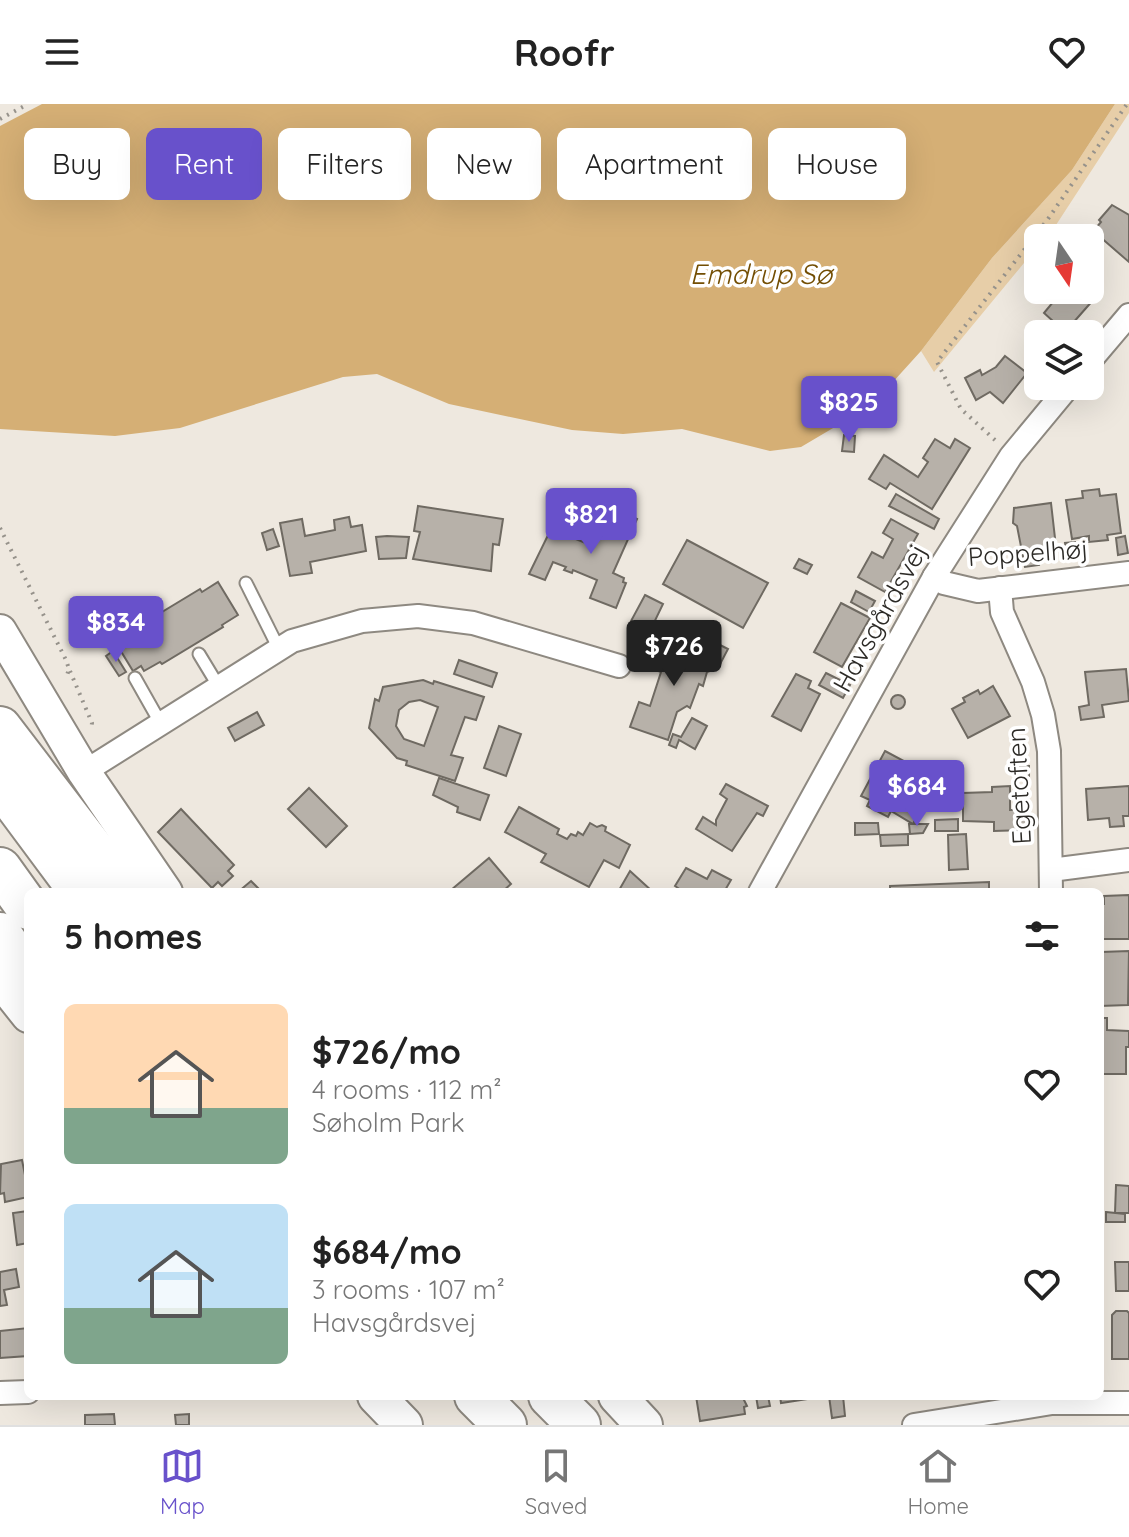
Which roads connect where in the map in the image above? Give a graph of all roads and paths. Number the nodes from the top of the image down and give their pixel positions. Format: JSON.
{"nodes":[{"id":1,"x":28,"y":104,"type":"edge"},
{"id":2,"x":1127,"y":104,"type":"edge"},
{"id":3,"x":0,"y":119,"type":"edge"},
{"id":4,"x":1129,"y":315,"type":"edge"},
{"id":5,"x":1104,"y":344,"type":"edge"},
{"id":6,"x":1057,"y":400,"type":"edge"},
{"id":7,"x":1011,"y":456,"type":"junction"},
{"id":8,"x":0,"y":528,"type":"edge"},
{"id":9,"x":1129,"y":573,"type":"edge"},
{"id":10,"x":934,"y":577,"type":"junction"},
{"id":11,"x":246,"y":583,"type":"dead end"},
{"id":12,"x":1000,"y":588,"type":"junction"},
{"id":13,"x":0,"y":631,"type":"edge"},
{"id":14,"x":279,"y":649,"type":"junction"},
{"id":15,"x":199,"y":654,"type":"dead end"},
{"id":16,"x":619,"y":666,"type":"dead end"},
{"id":17,"x":69,"y":669,"type":"junction"},
{"id":18,"x":67,"y":675,"type":"dead end"},
{"id":19,"x":135,"y":678,"type":"dead end"},
{"id":20,"x":219,"y":687,"type":"junction"},
{"id":21,"x":92,"y":723,"type":"dead end"},
{"id":22,"x":161,"y":724,"type":"junction"},
{"id":23,"x":0,"y":728,"type":"edge"},
{"id":24,"x":84,"y":772,"type":"junction"},
{"id":25,"x":0,"y":783,"type":"edge"},
{"id":26,"x":1129,"y":860,"type":"edge"},
{"id":27,"x":0,"y":869,"type":"edge"},
{"id":28,"x":1051,"y":881,"type":"edge"},
{"id":29,"x":78,"y":888,"type":"edge"},
{"id":30,"x":127,"y":888,"type":"edge"},
{"id":31,"x":163,"y":888,"type":"edge"},
{"id":32,"x":762,"y":888,"type":"edge"},
{"id":33,"x":24,"y":902,"type":"edge"},
{"id":34,"x":0,"y":934,"type":"edge"},
{"id":35,"x":24,"y":969,"type":"edge"},
{"id":36,"x":0,"y":981,"type":"edge"},
{"id":37,"x":24,"y":1011,"type":"edge"},
{"id":38,"x":24,"y":1392,"type":"edge"},
{"id":39,"x":0,"y":1393,"type":"edge"},
{"id":40,"x":380,"y":1400,"type":"edge"},
{"id":41,"x":480,"y":1400,"type":"edge"},
{"id":42,"x":554,"y":1400,"type":"edge"},
{"id":43,"x":621,"y":1400,"type":"edge"},
{"id":44,"x":1047,"y":1400,"type":"edge"},
{"id":45,"x":1071,"y":1400,"type":"edge"},
{"id":46,"x":1129,"y":1403,"type":"edge"},
{"id":47,"x":404,"y":1425,"type":"edge"},
{"id":48,"x":505,"y":1425,"type":"edge"},
{"id":49,"x":579,"y":1425,"type":"edge"},
{"id":50,"x":644,"y":1425,"type":"edge"},
{"id":51,"x":914,"y":1425,"type":"edge"}],
"edges":[{"from":1,"to":3,"type":"path"},
{"from":2,"to":7,"type":"path"},
{"from":4,"to":5,"type":"street"},
{"from":6,"to":7,"type":"street","name":"Havsgårdsvej"},
{"from":7,"to":10,"type":"street","name":"Havsgårdsvej"},
{"from":8,"to":17,"type":"path"},
{"from":9,"to":12,"type":"street","name":"Poppelhøj"},
{"from":10,"to":12,"type":"street","name":"Poppelhøj"},
{"from":10,"to":32,"type":"street","name":"Havsgårdsvej"},
{"from":11,"to":14,"type":"lane"},
{"from":12,"to":28,"type":"street","name":"Egetoften"},
{"from":13,"to":24,"type":"street"},
{"from":14,"to":16,"type":"street"},
{"from":14,"to":20,"type":"street"},
{"from":15,"to":20,"type":"lane"},
{"from":17,"to":18,"type":"path"},
{"from":17,"to":21,"type":"path"},
{"from":19,"to":22,"type":"lane"},
{"from":20,"to":22,"type":"street"},
{"from":22,"to":24,"type":"street"},
{"from":23,"to":30,"type":"highway"},
{"from":24,"to":31,"type":"street"},
{"from":25,"to":29,"type":"highway"},
{"from":26,"to":28,"type":"street"},
{"from":27,"to":33,"type":"highway"},
{"from":34,"to":35,"type":"highway"},
{"from":36,"to":37,"type":"street"},
{"from":38,"to":39,"type":"street"},
{"from":40,"to":47,"type":"main road"},
{"from":41,"to":48,"type":"highway"},
{"from":42,"to":49,"type":"highway"},
{"from":43,"to":50,"type":"main road"},
{"from":44,"to":51,"type":"street"},
{"from":45,"to":46,"type":"street"}]}
